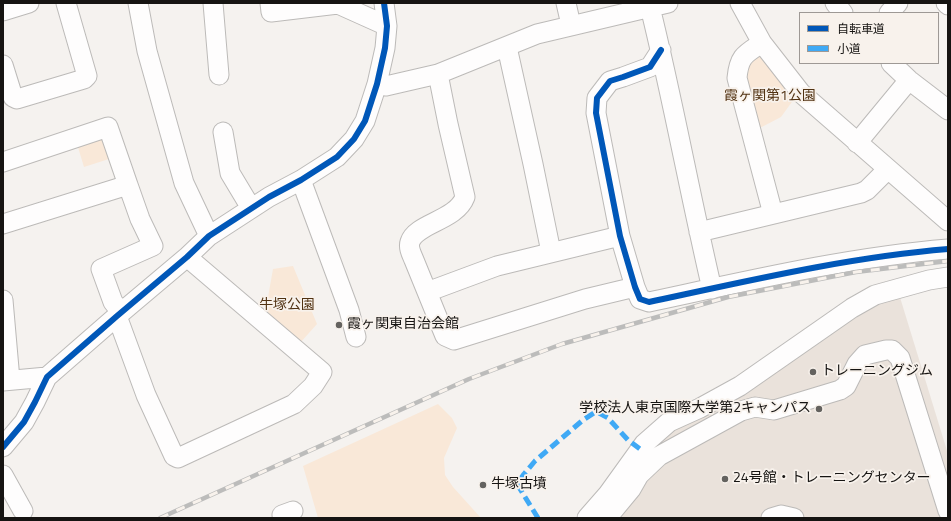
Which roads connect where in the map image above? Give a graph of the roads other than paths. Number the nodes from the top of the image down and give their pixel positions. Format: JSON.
{"nodes":[{"id":1,"x":29,"y":3,"type":"edge"},
{"id":2,"x":66,"y":3,"type":"edge"},
{"id":3,"x":138,"y":3,"type":"edge"},
{"id":4,"x":213,"y":3,"type":"edge"},
{"id":5,"x":270,"y":3,"type":"edge"},
{"id":6,"x":384,"y":3,"type":"edge"},
{"id":7,"x":566,"y":3,"type":"edge"},
{"id":8,"x":740,"y":3,"type":"edge"},
{"id":9,"x":835,"y":3,"type":"edge"},
{"id":10,"x":898,"y":3,"type":"edge"},
{"id":11,"x":946,"y":3,"type":"edge"},
{"id":12,"x":326,"y":4,"type":"edge"},
{"id":13,"x":659,"y":5,"type":"edge"},
{"id":14,"x":948,"y":5,"type":"edge"},
{"id":15,"x":3,"y":11,"type":"edge"},
{"id":16,"x":842,"y":12,"type":"edge"},
{"id":17,"x":890,"y":12,"type":"edge"},
{"id":18,"x":571,"y":25,"type":"junction"},
{"id":19,"x":387,"y":26,"type":"junction"},
{"id":20,"x":762,"y":43,"type":"junction"},
{"id":21,"x":506,"y":47,"type":"junction"},
{"id":22,"x":661,"y":50,"type":"junction"},
{"id":23,"x":892,"y":64,"type":"edge"},
{"id":24,"x":3,"y":65,"type":"edge"},
{"id":25,"x":438,"y":74,"type":"junction"},
{"id":26,"x":218,"y":75,"type":"dead end"},
{"id":27,"x":909,"y":80,"type":"junction"},
{"id":28,"x":377,"y":84,"type":"junction"},
{"id":29,"x":948,"y":110,"type":"edge"},
{"id":30,"x":223,"y":132,"type":"dead end"},
{"id":31,"x":857,"y":143,"type":"junction"},
{"id":32,"x":3,"y":162,"type":"edge"},
{"id":33,"x":888,"y":168,"type":"junction"},
{"id":34,"x":301,"y":180,"type":"junction"},
{"id":35,"x":128,"y":185,"type":"junction"},
{"id":36,"x":251,"y":208,"type":"junction"},
{"id":37,"x":773,"y":214,"type":"junction"},
{"id":38,"x":948,"y":221,"type":"edge"},
{"id":39,"x":3,"y":224,"type":"edge"},
{"id":40,"x":699,"y":232,"type":"junction"},
{"id":41,"x":209,"y":236,"type":"junction"},
{"id":42,"x":620,"y":236,"type":"junction"},
{"id":43,"x":948,"y":249,"type":"edge"},
{"id":44,"x":551,"y":252,"type":"junction"},
{"id":45,"x":187,"y":257,"type":"junction"},
{"id":46,"x":948,"y":278,"type":"edge"},
{"id":47,"x":634,"y":287,"type":"junction"},
{"id":48,"x":712,"y":289,"type":"junction"},
{"id":49,"x":427,"y":292,"type":"junction"},
{"id":50,"x":3,"y":300,"type":"edge"},
{"id":51,"x":119,"y":314,"type":"junction"},
{"id":52,"x":356,"y":337,"type":"dead end"},
{"id":53,"x":47,"y":377,"type":"junction"},
{"id":54,"x":6,"y":380,"type":"edge"},
{"id":55,"x":4,"y":444,"type":"edge"},
{"id":56,"x":3,"y":475,"type":"edge"},
{"id":57,"x":23,"y":511,"type":"dead end"},
{"id":58,"x":948,"y":511,"type":"edge"},
{"id":59,"x":588,"y":518,"type":"edge"},
{"id":60,"x":607,"y":518,"type":"edge"},
{"id":61,"x":771,"y":518,"type":"edge"},
{"id":62,"x":794,"y":518,"type":"edge"}],
"edges":[{"from":1,"to":15,"type":"street"},
{"from":2,"to":24,"type":"street"},
{"from":3,"to":41,"type":"street"},
{"from":4,"to":26,"type":"street"},
{"from":5,"to":12,"type":"street"},
{"from":6,"to":19,"type":"street"},
{"from":7,"to":18,"type":"street"},
{"from":8,"to":20,"type":"street"},
{"from":9,"to":16,"type":"street"},
{"from":10,"to":17,"type":"street"},
{"from":11,"to":14,"type":"street"},
{"from":12,"to":19,"type":"street"},
{"from":13,"to":18,"type":"street"},
{"from":13,"to":22,"type":"street"},
{"from":18,"to":21,"type":"street"},
{"from":19,"to":28,"type":"street"},
{"from":20,"to":31,"type":"street"},
{"from":20,"to":37,"type":"street"},
{"from":21,"to":25,"type":"street"},
{"from":21,"to":44,"type":"street"},
{"from":22,"to":40,"type":"street"},
{"from":22,"to":42,"type":"street"},
{"from":23,"to":27,"type":"street"},
{"from":25,"to":28,"type":"street"},
{"from":25,"to":49,"type":"street"},
{"from":27,"to":29,"type":"street"},
{"from":27,"to":31,"type":"street"},
{"from":28,"to":34,"type":"street"},
{"from":30,"to":36,"type":"street"},
{"from":31,"to":33,"type":"street"},
{"from":32,"to":35,"type":"street"},
{"from":33,"to":37,"type":"street"},
{"from":33,"to":38,"type":"street"},
{"from":34,"to":36,"type":"street"},
{"from":34,"to":52,"type":"street"},
{"from":35,"to":39,"type":"street"},
{"from":35,"to":51,"type":"street"},
{"from":36,"to":41,"type":"street"},
{"from":37,"to":40,"type":"street"},
{"from":40,"to":48,"type":"street"},
{"from":41,"to":45,"type":"street"},
{"from":42,"to":44,"type":"street"},
{"from":42,"to":47,"type":"street"},
{"from":43,"to":48,"type":"street"},
{"from":44,"to":49,"type":"street"},
{"from":45,"to":51,"type":"street"},
{"from":45,"to":51,"type":"street"},
{"from":46,"to":59,"type":"street"},
{"from":47,"to":48,"type":"street"},
{"from":47,"to":49,"type":"street"},
{"from":50,"to":54,"type":"street"},
{"from":51,"to":53,"type":"street"},
{"from":53,"to":54,"type":"street"},
{"from":53,"to":55,"type":"street"},
{"from":56,"to":57,"type":"street"},
{"from":58,"to":60,"type":"street"},
{"from":61,"to":62,"type":"street"}]}
